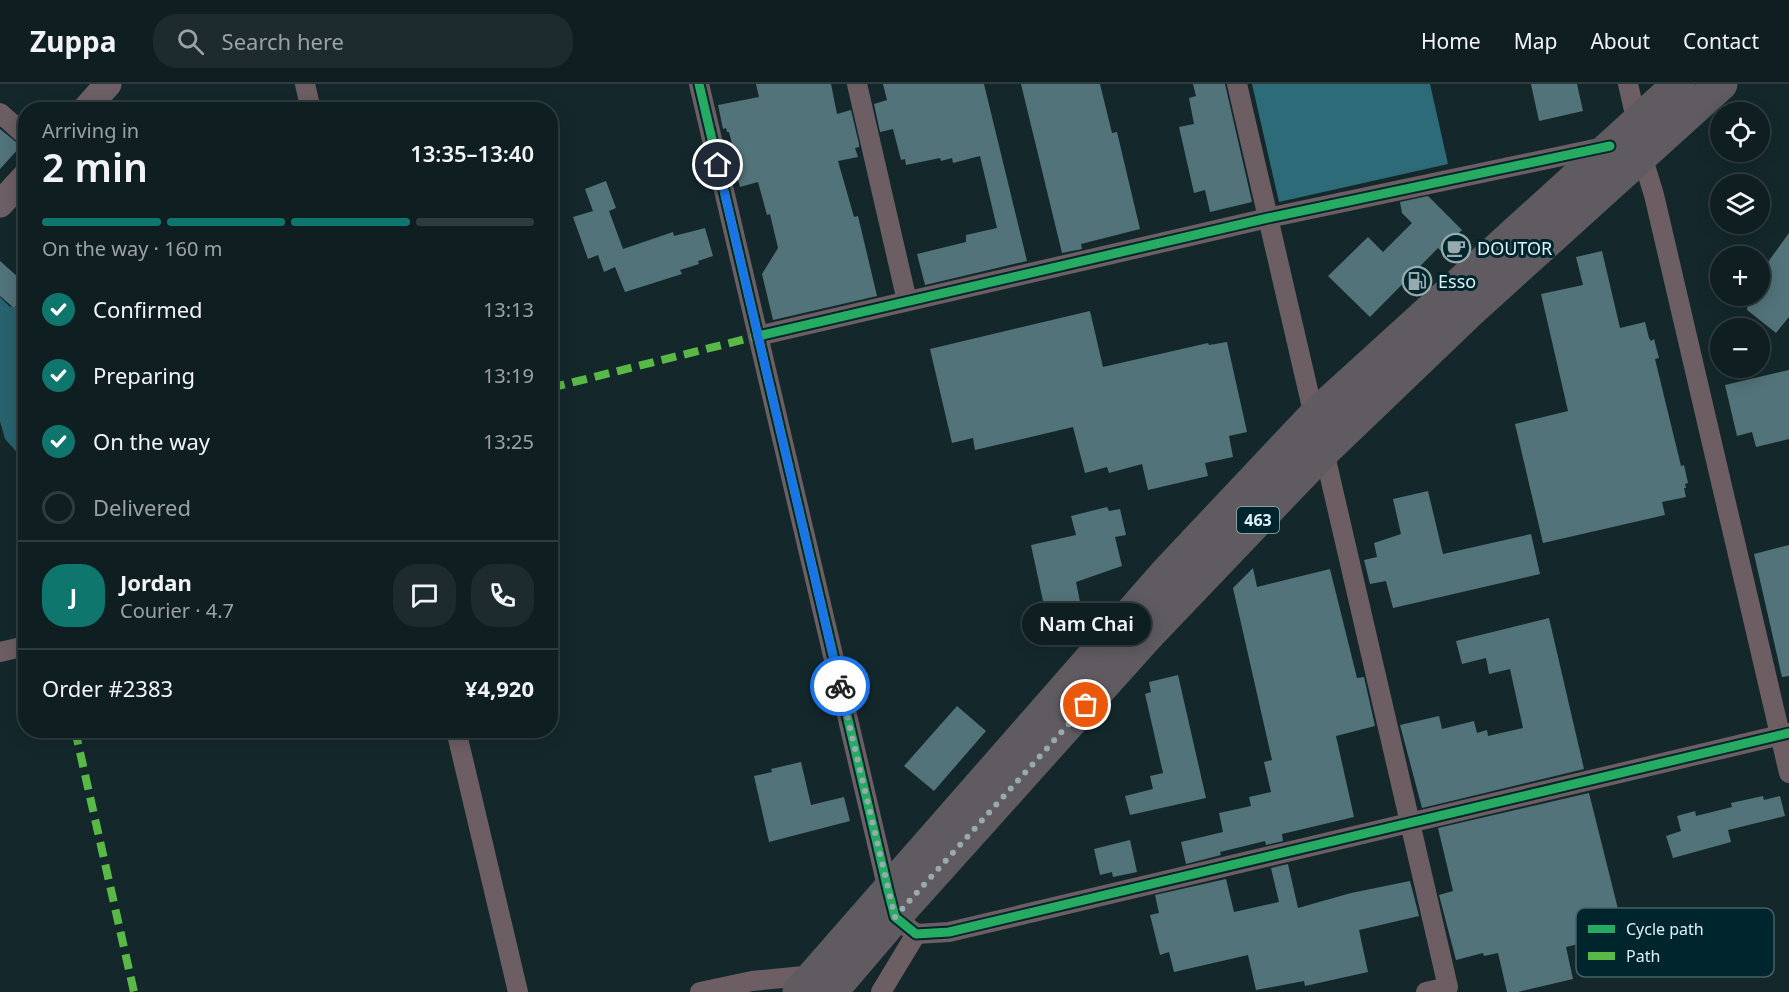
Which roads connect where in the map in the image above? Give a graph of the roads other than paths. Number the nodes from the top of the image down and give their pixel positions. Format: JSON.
{"nodes":[{"id":1,"x":108,"y":84,"type":"edge"},
{"id":2,"x":305,"y":84,"type":"edge"},
{"id":3,"x":699,"y":84,"type":"edge"},
{"id":4,"x":857,"y":84,"type":"edge"},
{"id":5,"x":1237,"y":84,"type":"edge"},
{"id":6,"x":1628,"y":84,"type":"edge"},
{"id":7,"x":1679,"y":84,"type":"edge"},
{"id":8,"x":1721,"y":84,"type":"edge"},
{"id":9,"x":92,"y":102,"type":"edge"},
{"id":10,"x":308,"y":102,"type":"edge"},
{"id":11,"x":0,"y":113,"type":"edge"},
{"id":12,"x":1637,"y":123,"type":"junction"},
{"id":13,"x":18,"y":129,"type":"edge"},
{"id":14,"x":1610,"y":146,"type":"junction"},
{"id":15,"x":1642,"y":156,"type":"junction"},
{"id":16,"x":18,"y":185,"type":"edge"},
{"id":17,"x":0,"y":204,"type":"edge"},
{"id":18,"x":1268,"y":218,"type":"junction"},
{"id":19,"x":907,"y":301,"type":"junction"},
{"id":20,"x":758,"y":336,"type":"junction"},
{"id":21,"x":1314,"y":416,"type":"junction"},
{"id":22,"x":1324,"y":451,"type":"junction"},
{"id":23,"x":18,"y":648,"type":"edge"},
{"id":24,"x":0,"y":652,"type":"edge"},
{"id":25,"x":1785,"y":734,"type":"edge"},
{"id":26,"x":458,"y":738,"type":"edge"},
{"id":27,"x":1789,"y":773,"type":"edge"},
{"id":28,"x":1411,"y":822,"type":"junction"},
{"id":29,"x":900,"y":914,"type":"junction"},
{"id":30,"x":815,"y":986,"type":"edge"},
{"id":31,"x":518,"y":992,"type":"edge"},
{"id":32,"x":700,"y":992,"type":"edge"},
{"id":33,"x":881,"y":992,"type":"edge"},
{"id":34,"x":1426,"y":992,"type":"edge"}],
"edges":[{"from":1,"to":9,"type":"street"},
{"from":2,"to":10,"type":"street"},
{"from":3,"to":20,"type":"street"},
{"from":4,"to":19,"type":"street"},
{"from":5,"to":18,"type":"street"},
{"from":6,"to":12,"type":"street"},
{"from":7,"to":12,"type":"highway","number":"463"},
{"from":8,"to":15,"type":"highway","number":"463"},
{"from":11,"to":13,"type":"street"},
{"from":12,"to":14,"type":"highway","number":"463"},
{"from":14,"to":18,"type":"street"},
{"from":14,"to":21,"type":"highway","number":"463"},
{"from":15,"to":22,"type":"highway","number":"463"},
{"from":15,"to":25,"type":"street"},
{"from":16,"to":17,"type":"street"},
{"from":18,"to":19,"type":"street"},
{"from":18,"to":21,"type":"street"},
{"from":19,"to":20,"type":"street"},
{"from":20,"to":29,"type":"street"},
{"from":21,"to":29,"type":"highway","number":"463"},
{"from":22,"to":28,"type":"street"},
{"from":22,"to":29,"type":"highway","number":"463"},
{"from":23,"to":24,"type":"street"},
{"from":25,"to":27,"type":"street"},
{"from":25,"to":28,"type":"street"},
{"from":26,"to":31,"type":"street"},
{"from":28,"to":29,"type":"street"},
{"from":28,"to":34,"type":"street"},
{"from":29,"to":30,"type":"highway","number":"463"},
{"from":29,"to":33,"type":"street"},
{"from":30,"to":32,"type":"street"}]}
